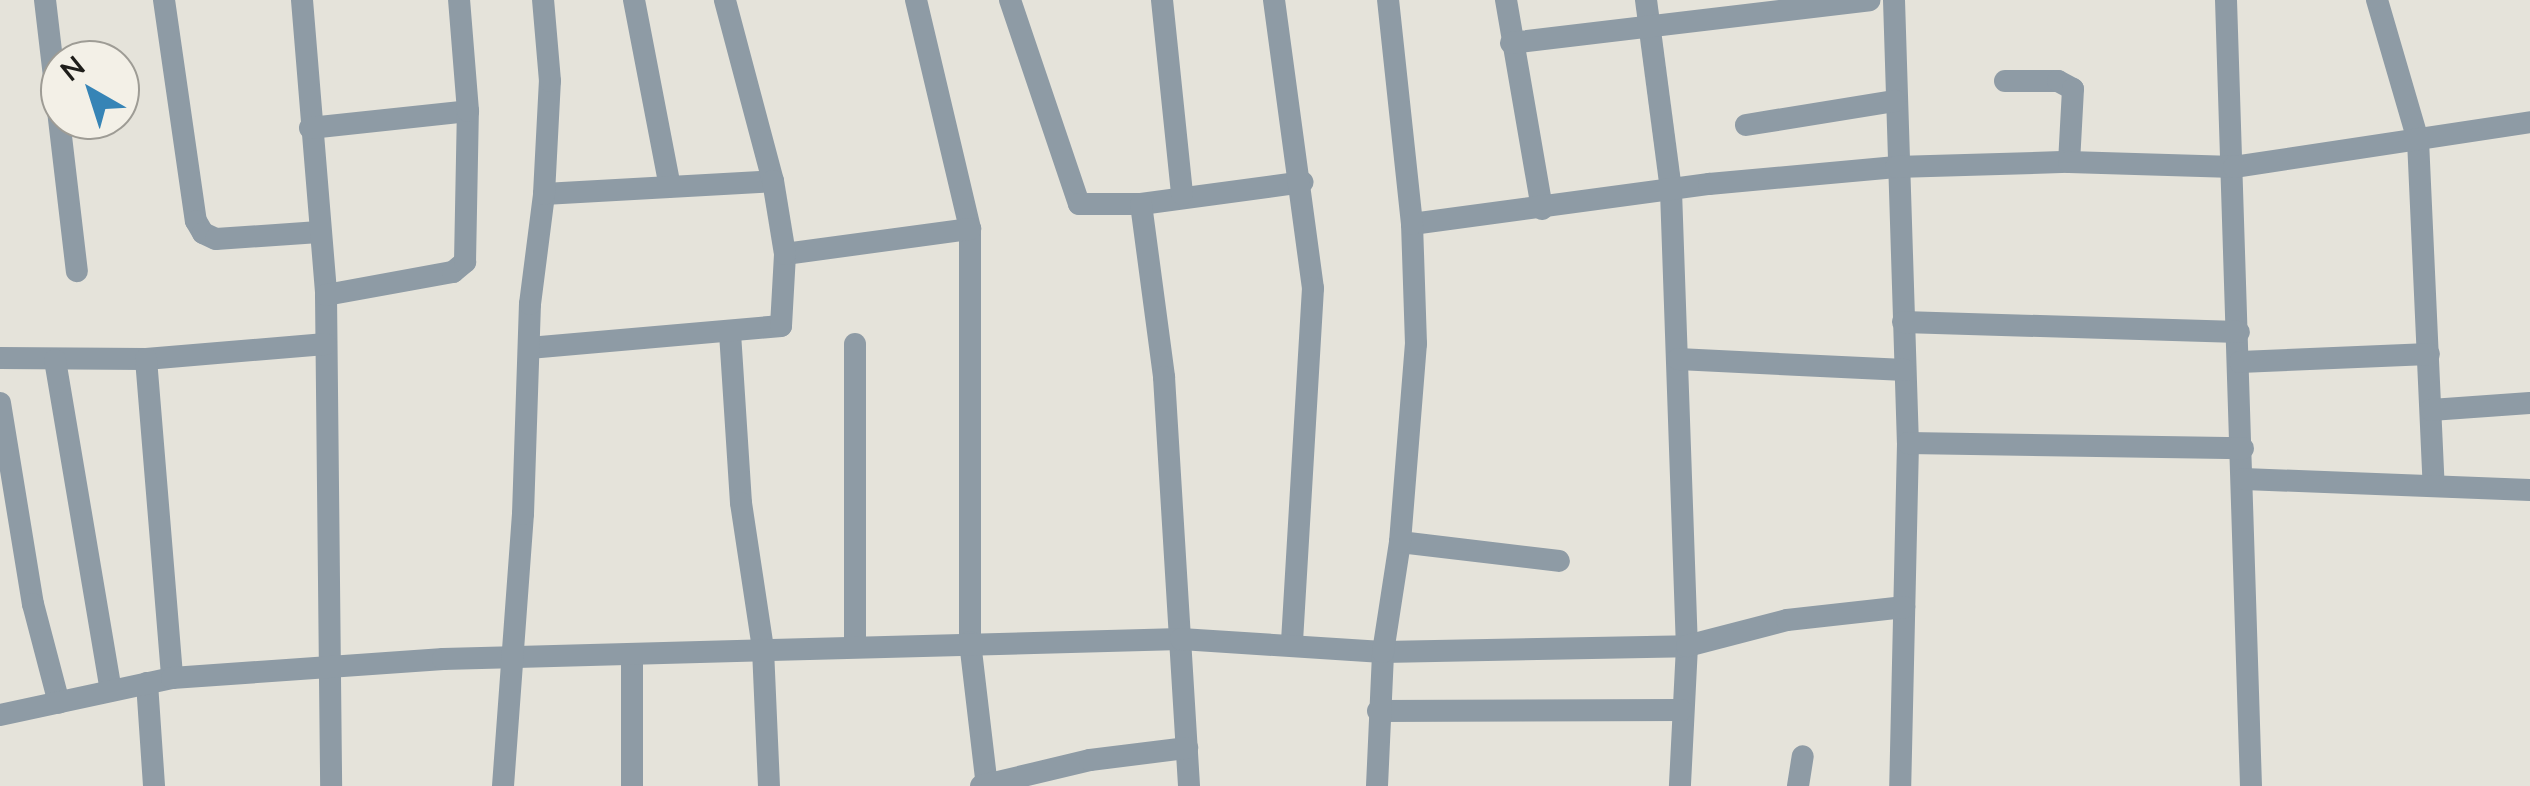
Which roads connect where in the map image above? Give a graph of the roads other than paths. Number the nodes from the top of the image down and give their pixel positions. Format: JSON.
{"nodes":[{"id":1,"x":45,"y":0,"type":"edge"},
{"id":2,"x":164,"y":0,"type":"edge"},
{"id":3,"x":302,"y":0,"type":"edge"},
{"id":4,"x":459,"y":0,"type":"edge"},
{"id":5,"x":543,"y":0,"type":"edge"},
{"id":6,"x":634,"y":0,"type":"edge"},
{"id":7,"x":726,"y":0,"type":"edge"},
{"id":8,"x":916,"y":0,"type":"edge"},
{"id":9,"x":1010,"y":0,"type":"edge"},
{"id":10,"x":1162,"y":0,"type":"edge"},
{"id":11,"x":1274,"y":0,"type":"edge"},
{"id":12,"x":1388,"y":0,"type":"edge"},
{"id":13,"x":1506,"y":0,"type":"edge"},
{"id":14,"x":1646,"y":0,"type":"edge"},
{"id":15,"x":1869,"y":0,"type":"edge"},
{"id":16,"x":1894,"y":0,"type":"edge"},
{"id":17,"x":2226,"y":0,"type":"edge"},
{"id":18,"x":2378,"y":0,"type":"edge"},
{"id":19,"x":1651,"y":26,"type":"junction"},
{"id":20,"x":1511,"y":43,"type":"junction"},
{"id":21,"x":2005,"y":81,"type":"dead end"},
{"id":22,"x":1895,"y":101,"type":"junction"},
{"id":23,"x":468,"y":111,"type":"junction"},
{"id":24,"x":2530,"y":122,"type":"edge"},
{"id":25,"x":1746,"y":125,"type":"dead end"},
{"id":26,"x":310,"y":128,"type":"junction"},
{"id":27,"x":2418,"y":140,"type":"junction"},
{"id":28,"x":2069,"y":162,"type":"junction"},
{"id":29,"x":2234,"y":167,"type":"junction"},
{"id":30,"x":1896,"y":168,"type":"junction"},
{"id":31,"x":773,"y":181,"type":"junction"},
{"id":32,"x":1303,"y":182,"type":"junction"},
{"id":33,"x":670,"y":187,"type":"junction"},
{"id":34,"x":1671,"y":191,"type":"junction"},
{"id":35,"x":544,"y":194,"type":"junction"},
{"id":36,"x":1182,"y":194,"type":"junction"},
{"id":37,"x":1141,"y":204,"type":"junction"},
{"id":38,"x":1542,"y":209,"type":"junction"},
{"id":39,"x":1412,"y":224,"type":"junction"},
{"id":40,"x":970,"y":229,"type":"junction"},
{"id":41,"x":319,"y":232,"type":"junction"},
{"id":42,"x":785,"y":254,"type":"junction"},
{"id":43,"x":78,"y":271,"type":"dead end"},
{"id":44,"x":326,"y":295,"type":"junction"},
{"id":45,"x":1902,"y":322,"type":"junction"},
{"id":46,"x":2239,"y":332,"type":"junction"},
{"id":47,"x":730,"y":333,"type":"junction"},
{"id":48,"x":325,"y":344,"type":"junction"},
{"id":49,"x":855,"y":344,"type":"dead end"},
{"id":50,"x":529,"y":348,"type":"junction"},
{"id":51,"x":2428,"y":354,"type":"junction"},
{"id":52,"x":0,"y":358,"type":"edge"},
{"id":53,"x":146,"y":359,"type":"junction"},
{"id":54,"x":1678,"y":359,"type":"junction"},
{"id":55,"x":56,"y":360,"type":"junction"},
{"id":56,"x":2240,"y":362,"type":"junction"},
{"id":57,"x":1904,"y":370,"type":"junction"},
{"id":58,"x":0,"y":403,"type":"edge"},
{"id":59,"x":2530,"y":403,"type":"edge"},
{"id":60,"x":2431,"y":410,"type":"junction"},
{"id":61,"x":1908,"y":443,"type":"junction"},
{"id":62,"x":2243,"y":448,"type":"junction"},
{"id":63,"x":2244,"y":479,"type":"junction"},
{"id":64,"x":2434,"y":486,"type":"junction"},
{"id":65,"x":2530,"y":490,"type":"edge"},
{"id":66,"x":1400,"y":542,"type":"junction"},
{"id":67,"x":1559,"y":561,"type":"dead end"},
{"id":68,"x":1904,"y":607,"type":"junction"},
{"id":69,"x":1181,"y":640,"type":"junction"},
{"id":70,"x":970,"y":642,"type":"junction"},
{"id":71,"x":1292,"y":645,"type":"junction"},
{"id":72,"x":855,"y":646,"type":"junction"},
{"id":73,"x":1688,"y":646,"type":"junction"},
{"id":74,"x":763,"y":649,"type":"junction"},
{"id":75,"x":1384,"y":652,"type":"junction"},
{"id":76,"x":512,"y":657,"type":"junction"},
{"id":77,"x":632,"y":657,"type":"junction"},
{"id":78,"x":329,"y":668,"type":"junction"},
{"id":79,"x":172,"y":678,"type":"junction"},
{"id":80,"x":147,"y":683,"type":"junction"},
{"id":81,"x":112,"y":690,"type":"junction"},
{"id":82,"x":60,"y":704,"type":"junction"},
{"id":83,"x":1680,"y":710,"type":"junction"},
{"id":84,"x":1378,"y":711,"type":"junction"},
{"id":85,"x":0,"y":715,"type":"edge"},
{"id":86,"x":1187,"y":748,"type":"junction"},
{"id":87,"x":1803,"y":756,"type":"dead end"},
{"id":88,"x":154,"y":786,"type":"edge"},
{"id":89,"x":330,"y":786,"type":"edge"},
{"id":90,"x":503,"y":786,"type":"edge"},
{"id":91,"x":632,"y":786,"type":"edge"},
{"id":92,"x":768,"y":786,"type":"edge"},
{"id":93,"x":985,"y":786,"type":"edge"},
{"id":94,"x":1190,"y":786,"type":"edge"},
{"id":95,"x":1377,"y":786,"type":"edge"},
{"id":96,"x":1680,"y":786,"type":"edge"},
{"id":97,"x":1798,"y":786,"type":"edge"},
{"id":98,"x":1900,"y":786,"type":"edge"},
{"id":99,"x":2250,"y":786,"type":"edge"}],
"edges":[{"from":1,"to":43,"type":"street"},
{"from":2,"to":41,"type":"street"},
{"from":3,"to":26,"type":"street"},
{"from":4,"to":23,"type":"street"},
{"from":5,"to":35,"type":"street"},
{"from":6,"to":33,"type":"street"},
{"from":7,"to":31,"type":"street"},
{"from":8,"to":40,"type":"street"},
{"from":9,"to":37,"type":"street"},
{"from":10,"to":36,"type":"street"},
{"from":11,"to":32,"type":"street"},
{"from":12,"to":39,"type":"street"},
{"from":13,"to":20,"type":"street"},
{"from":14,"to":19,"type":"street"},
{"from":15,"to":19,"type":"street"},
{"from":16,"to":22,"type":"street"},
{"from":17,"to":29,"type":"street"},
{"from":18,"to":27,"type":"street"},
{"from":19,"to":20,"type":"street"},
{"from":19,"to":34,"type":"street"},
{"from":20,"to":38,"type":"street"},
{"from":21,"to":28,"type":"street"},
{"from":22,"to":25,"type":"street"},
{"from":22,"to":30,"type":"street"},
{"from":23,"to":26,"type":"street"},
{"from":23,"to":44,"type":"street"},
{"from":24,"to":27,"type":"street"},
{"from":26,"to":41,"type":"street"},
{"from":27,"to":29,"type":"street"},
{"from":27,"to":51,"type":"street"},
{"from":28,"to":29,"type":"street"},
{"from":28,"to":30,"type":"street"},
{"from":29,"to":46,"type":"street"},
{"from":30,"to":34,"type":"street"},
{"from":30,"to":45,"type":"street"},
{"from":31,"to":33,"type":"street"},
{"from":31,"to":42,"type":"street"},
{"from":32,"to":36,"type":"street"},
{"from":32,"to":71,"type":"street"},
{"from":33,"to":35,"type":"street"},
{"from":34,"to":38,"type":"street"},
{"from":34,"to":54,"type":"street"},
{"from":35,"to":50,"type":"street"},
{"from":36,"to":37,"type":"street"},
{"from":37,"to":69,"type":"street"},
{"from":38,"to":39,"type":"street"},
{"from":39,"to":66,"type":"street"},
{"from":40,"to":42,"type":"street"},
{"from":40,"to":70,"type":"street"},
{"from":41,"to":44,"type":"street"},
{"from":42,"to":47,"type":"street"},
{"from":44,"to":48,"type":"street"},
{"from":45,"to":46,"type":"street"},
{"from":45,"to":57,"type":"street"},
{"from":46,"to":56,"type":"street"},
{"from":47,"to":50,"type":"street"},
{"from":47,"to":74,"type":"street"},
{"from":48,"to":53,"type":"street"},
{"from":48,"to":78,"type":"street"},
{"from":49,"to":72,"type":"street"},
{"from":50,"to":76,"type":"street"},
{"from":51,"to":56,"type":"street"},
{"from":51,"to":60,"type":"street"},
{"from":52,"to":55,"type":"street"},
{"from":53,"to":55,"type":"street"},
{"from":53,"to":79,"type":"street"},
{"from":54,"to":57,"type":"street"},
{"from":54,"to":73,"type":"street"},
{"from":55,"to":81,"type":"street"},
{"from":56,"to":62,"type":"street"},
{"from":57,"to":61,"type":"street"},
{"from":58,"to":82,"type":"street"},
{"from":59,"to":60,"type":"street"},
{"from":60,"to":64,"type":"street"},
{"from":61,"to":62,"type":"street"},
{"from":61,"to":68,"type":"street"},
{"from":62,"to":63,"type":"street"},
{"from":63,"to":64,"type":"street"},
{"from":63,"to":99,"type":"street"},
{"from":64,"to":65,"type":"street"},
{"from":66,"to":67,"type":"street"},
{"from":66,"to":75,"type":"street"},
{"from":68,"to":73,"type":"street"},
{"from":68,"to":98,"type":"street"},
{"from":69,"to":70,"type":"street"},
{"from":69,"to":71,"type":"street"},
{"from":69,"to":86,"type":"street"},
{"from":70,"to":72,"type":"street"},
{"from":70,"to":93,"type":"street"},
{"from":71,"to":75,"type":"street"},
{"from":72,"to":74,"type":"street"},
{"from":73,"to":75,"type":"street"},
{"from":73,"to":83,"type":"street"},
{"from":74,"to":77,"type":"street"},
{"from":74,"to":92,"type":"street"},
{"from":75,"to":84,"type":"street"},
{"from":76,"to":77,"type":"street"},
{"from":76,"to":78,"type":"street"},
{"from":76,"to":90,"type":"street"},
{"from":77,"to":91,"type":"street"},
{"from":78,"to":79,"type":"street"},
{"from":78,"to":89,"type":"street"},
{"from":79,"to":80,"type":"street"},
{"from":80,"to":81,"type":"street"},
{"from":80,"to":88,"type":"street"},
{"from":81,"to":82,"type":"street"},
{"from":82,"to":85,"type":"street"},
{"from":83,"to":84,"type":"street"},
{"from":83,"to":96,"type":"street"},
{"from":84,"to":95,"type":"street"},
{"from":86,"to":93,"type":"street"},
{"from":86,"to":94,"type":"street"},
{"from":87,"to":97,"type":"street"}]}
